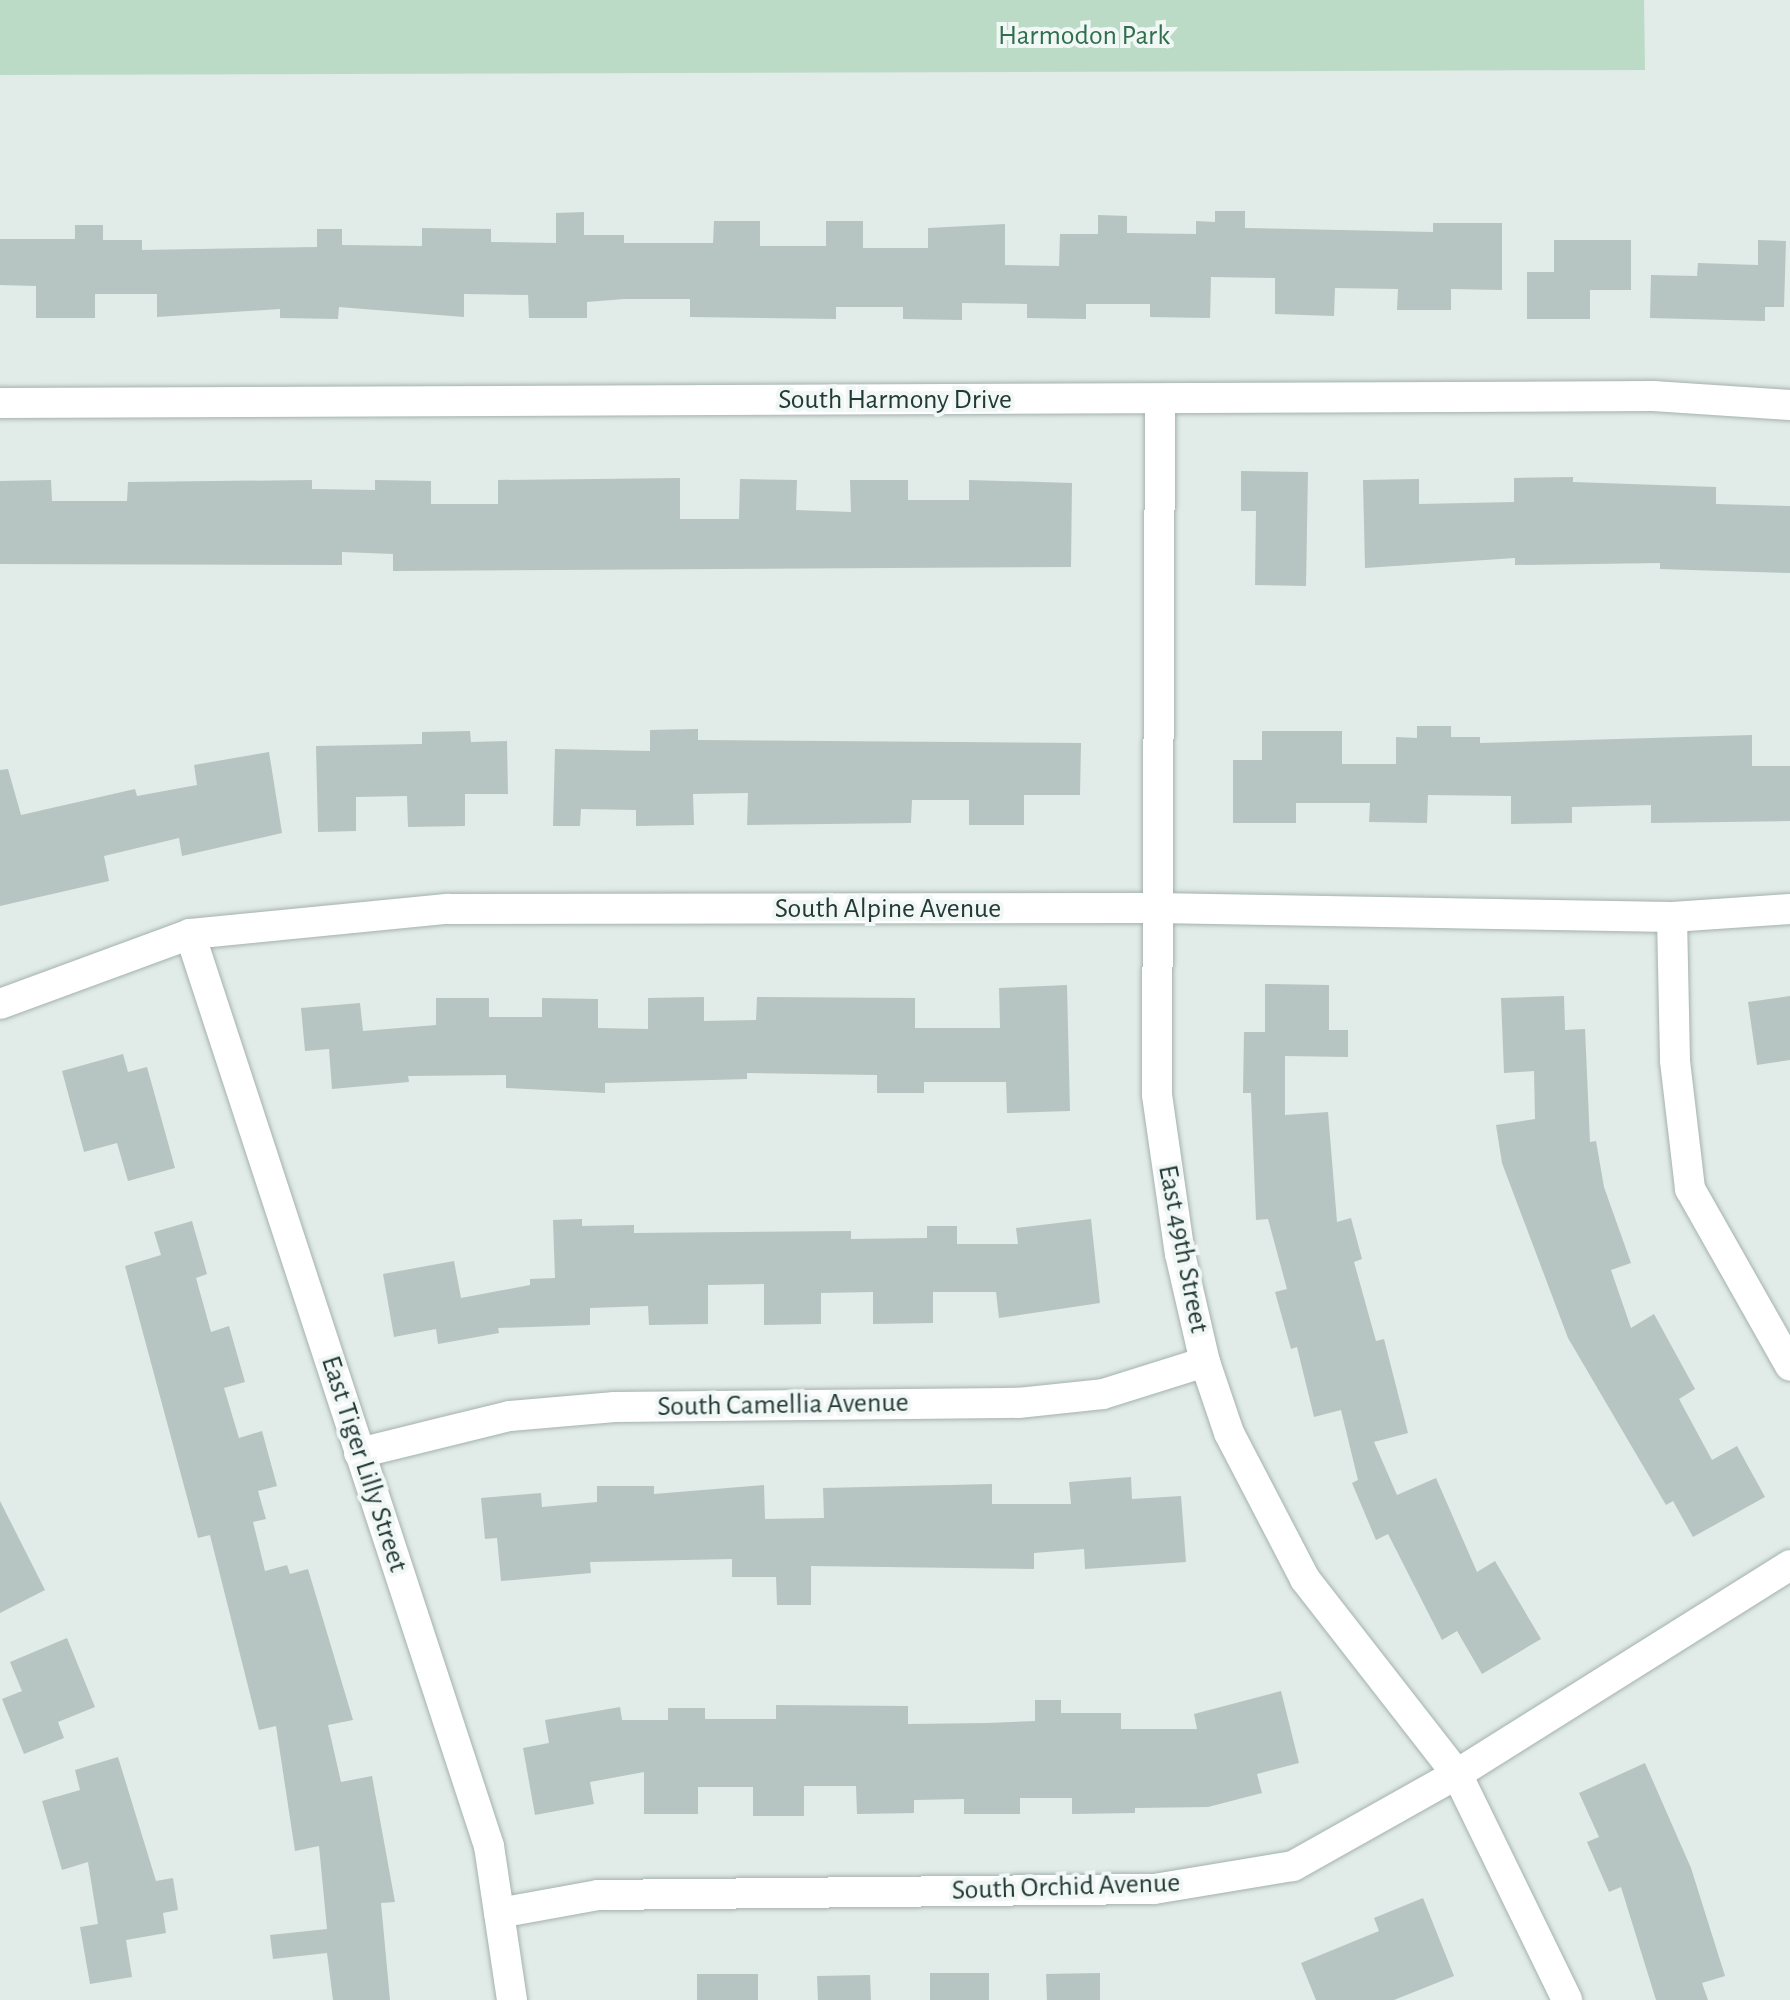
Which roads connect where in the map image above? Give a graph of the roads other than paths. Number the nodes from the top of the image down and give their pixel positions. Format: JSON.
{"nodes":[{"id":1,"x":1160,"y":398,"type":"junction"},
{"id":2,"x":0,"y":404,"type":"edge"},
{"id":3,"x":1790,"y":405,"type":"edge"},
{"id":4,"x":1156,"y":908,"type":"junction"},
{"id":5,"x":1790,"y":909,"type":"edge"},
{"id":6,"x":1672,"y":917,"type":"junction"},
{"id":7,"x":190,"y":934,"type":"junction"},
{"id":8,"x":0,"y":1004,"type":"edge"},
{"id":9,"x":1206,"y":1362,"type":"junction"},
{"id":10,"x":1790,"y":1366,"type":"edge"},
{"id":11,"x":360,"y":1453,"type":"junction"},
{"id":12,"x":1790,"y":1565,"type":"edge"},
{"id":13,"x":1457,"y":1774,"type":"junction"},
{"id":14,"x":499,"y":1913,"type":"junction"},
{"id":15,"x":512,"y":2000,"type":"edge"},
{"id":16,"x":1567,"y":2000,"type":"edge"}],
"edges":[{"from":1,"to":2,"type":"street","name":"South Harmony Drive"},
{"from":1,"to":3,"type":"street","name":"South Harmony Drive"},
{"from":1,"to":4,"type":"street","name":"East 49th Street"},
{"from":4,"to":6,"type":"street","name":"South Alpine Avenue"},
{"from":4,"to":7,"type":"street","name":"South Alpine Avenue"},
{"from":4,"to":9,"type":"street","name":"East 49th Street"},
{"from":5,"to":6,"type":"street","name":"South Alpine Avenue"},
{"from":6,"to":10,"type":"street"},
{"from":7,"to":8,"type":"street","name":"South Alpine Avenue"},
{"from":7,"to":11,"type":"street","name":"East Tiger Lilly Street"},
{"from":9,"to":11,"type":"street","name":"South Camellia Avenue"},
{"from":9,"to":13,"type":"street","name":"East 49th Street"},
{"from":11,"to":14,"type":"street","name":"East Tiger Lilly Street"},
{"from":12,"to":13,"type":"street","name":"South Orchid Avenue"},
{"from":13,"to":14,"type":"street","name":"South Orchid Avenue"},
{"from":13,"to":16,"type":"street","name":"East 49th Street"},
{"from":14,"to":15,"type":"street","name":"East Tiger Lilly Street"}]}
